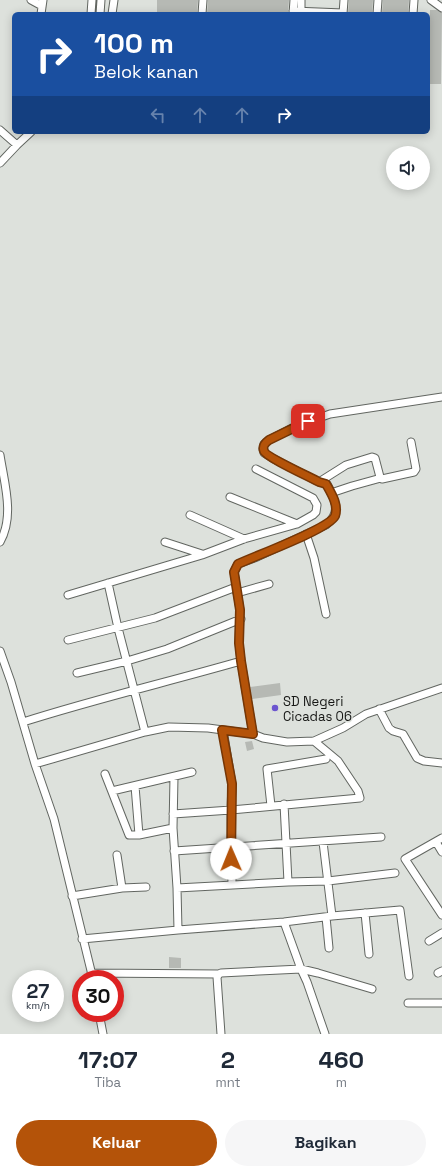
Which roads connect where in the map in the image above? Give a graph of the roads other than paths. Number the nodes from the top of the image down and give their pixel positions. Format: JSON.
{"nodes":[{"id":1,"x":31,"y":0,"type":"edge"},
{"id":2,"x":92,"y":0,"type":"edge"},
{"id":3,"x":102,"y":0,"type":"edge"},
{"id":4,"x":114,"y":0,"type":"edge"},
{"id":5,"x":203,"y":0,"type":"edge"},
{"id":6,"x":294,"y":0,"type":"edge"},
{"id":7,"x":301,"y":0,"type":"edge"},
{"id":8,"x":344,"y":0,"type":"edge"},
{"id":9,"x":378,"y":0,"type":"edge"},
{"id":10,"x":414,"y":0,"type":"edge"},
{"id":11,"x":431,"y":0,"type":"edge"},
{"id":12,"x":43,"y":3,"type":"edge"},
{"id":13,"x":442,"y":8,"type":"edge"},
{"id":14,"x":91,"y":12,"type":"edge"},
{"id":15,"x":100,"y":12,"type":"edge"},
{"id":16,"x":112,"y":12,"type":"edge"},
{"id":17,"x":202,"y":12,"type":"edge"},
{"id":18,"x":297,"y":12,"type":"edge"},
{"id":19,"x":297,"y":12,"type":"edge"},
{"id":20,"x":343,"y":12,"type":"edge"},
{"id":21,"x":377,"y":12,"type":"edge"},
{"id":22,"x":414,"y":12,"type":"edge"},
{"id":23,"x":0,"y":130,"type":"edge"},
{"id":24,"x":29,"y":134,"type":"edge"},
{"id":25,"x":17,"y":145,"type":"junction"},
{"id":26,"x":0,"y":163,"type":"edge"},
{"id":27,"x":442,"y":397,"type":"edge"},
{"id":28,"x":411,"y":442,"type":"dead end"},
{"id":29,"x":0,"y":455,"type":"edge"},
{"id":30,"x":256,"y":469,"type":"dead end"},
{"id":31,"x":381,"y":478,"type":"junction"},
{"id":32,"x":319,"y":482,"type":"junction"},
{"id":33,"x":2,"y":488,"type":"edge"},
{"id":34,"x":331,"y":493,"type":"junction"},
{"id":35,"x":230,"y":496,"type":"dead end"},
{"id":36,"x":190,"y":515,"type":"dead end"},
{"id":37,"x":296,"y":524,"type":"junction"},
{"id":38,"x":306,"y":534,"type":"junction"},
{"id":39,"x":244,"y":539,"type":"junction"},
{"id":40,"x":0,"y":542,"type":"edge"},
{"id":41,"x":165,"y":542,"type":"dead end"},
{"id":42,"x":202,"y":555,"type":"junction"},
{"id":43,"x":108,"y":583,"type":"junction"},
{"id":44,"x":269,"y":584,"type":"dead end"},
{"id":45,"x":236,"y":590,"type":"junction"},
{"id":46,"x":68,"y":595,"type":"dead end"},
{"id":47,"x":326,"y":614,"type":"dead end"},
{"id":48,"x":241,"y":619,"type":"junction"},
{"id":49,"x":118,"y":628,"type":"junction"},
{"id":50,"x":68,"y":640,"type":"dead end"},
{"id":51,"x":0,"y":652,"type":"edge"},
{"id":52,"x":126,"y":661,"type":"junction"},
{"id":53,"x":241,"y":661,"type":"junction"},
{"id":54,"x":77,"y":673,"type":"dead end"},
{"id":55,"x":442,"y":688,"type":"edge"},
{"id":56,"x":134,"y":689,"type":"junction"},
{"id":57,"x":379,"y":709,"type":"junction"},
{"id":58,"x":23,"y":722,"type":"junction"},
{"id":59,"x":222,"y":730,"type":"junction"},
{"id":60,"x":145,"y":732,"type":"junction"},
{"id":61,"x":253,"y":734,"type":"junction"},
{"id":62,"x":314,"y":741,"type":"junction"},
{"id":63,"x":326,"y":760,"type":"dead end"},
{"id":64,"x":442,"y":763,"type":"edge"},
{"id":65,"x":35,"y":764,"type":"junction"},
{"id":66,"x":192,"y":772,"type":"dead end"},
{"id":67,"x":105,"y":774,"type":"dead end"},
{"id":68,"x":174,"y":777,"type":"junction"},
{"id":69,"x":135,"y":786,"type":"junction"},
{"id":70,"x":112,"y":791,"type":"junction"},
{"id":71,"x":284,"y":804,"type":"junction"},
{"id":72,"x":271,"y":806,"type":"junction"},
{"id":73,"x":231,"y":810,"type":"junction"},
{"id":74,"x":173,"y":814,"type":"junction"},
{"id":75,"x":173,"y":828,"type":"junction"},
{"id":76,"x":139,"y":835,"type":"junction"},
{"id":77,"x":381,"y":837,"type":"dead end"},
{"id":78,"x":439,"y":840,"type":"edge"},
{"id":79,"x":323,"y":842,"type":"junction"},
{"id":80,"x":285,"y":844,"type":"junction"},
{"id":81,"x":231,"y":846,"type":"junction"},
{"id":82,"x":174,"y":850,"type":"junction"},
{"id":83,"x":442,"y":852,"type":"edge"},
{"id":84,"x":117,"y":855,"type":"dead end"},
{"id":85,"x":395,"y":873,"type":"dead end"},
{"id":86,"x":328,"y":881,"type":"junction"},
{"id":87,"x":288,"y":882,"type":"junction"},
{"id":88,"x":232,"y":885,"type":"junction"},
{"id":89,"x":146,"y":887,"type":"dead end"},
{"id":90,"x":122,"y":888,"type":"junction"},
{"id":91,"x":177,"y":888,"type":"junction"},
{"id":92,"x":72,"y":896,"type":"junction"},
{"id":93,"x":366,"y":913,"type":"junction"},
{"id":94,"x":442,"y":915,"type":"edge"},
{"id":95,"x":329,"y":916,"type":"junction"},
{"id":96,"x":284,"y":922,"type":"junction"},
{"id":97,"x":178,"y":930,"type":"junction"},
{"id":98,"x":442,"y":933,"type":"edge"},
{"id":99,"x":82,"y":939,"type":"junction"},
{"id":100,"x":429,"y":941,"type":"dead end"},
{"id":101,"x":329,"y":948,"type":"dead end"},
{"id":102,"x":369,"y":954,"type":"dead end"},
{"id":103,"x":301,"y":969,"type":"junction"},
{"id":104,"x":90,"y":970,"type":"edge"},
{"id":105,"x":219,"y":974,"type":"junction"},
{"id":106,"x":124,"y":975,"type":"edge"},
{"id":107,"x":409,"y":976,"type":"dead end"},
{"id":108,"x":372,"y":989,"type":"dead end"},
{"id":109,"x":408,"y":1003,"type":"dead end"},
{"id":110,"x":442,"y":1003,"type":"edge"},
{"id":111,"x":101,"y":1022,"type":"edge"},
{"id":112,"x":103,"y":1034,"type":"edge"},
{"id":113,"x":221,"y":1034,"type":"edge"},
{"id":114,"x":325,"y":1034,"type":"edge"}],
"edges":[{"from":1,"to":12,"type":"street"},
{"from":2,"to":14,"type":"street"},
{"from":3,"to":15,"type":"street"},
{"from":4,"to":16,"type":"street"},
{"from":5,"to":17,"type":"street"},
{"from":6,"to":18,"type":"street"},
{"from":7,"to":19,"type":"street"},
{"from":8,"to":20,"type":"street"},
{"from":9,"to":21,"type":"street"},
{"from":10,"to":22,"type":"street"},
{"from":11,"to":13,"type":"street"},
{"from":23,"to":25,"type":"street"},
{"from":24,"to":25,"type":"street"},
{"from":25,"to":26,"type":"street"},
{"from":27,"to":32,"type":"street"},
{"from":28,"to":31,"type":"street"},
{"from":29,"to":33,"type":"street"},
{"from":30,"to":37,"type":"street"},
{"from":31,"to":32,"type":"street"},
{"from":31,"to":34,"type":"street"},
{"from":32,"to":34,"type":"street"},
{"from":33,"to":40,"type":"street"},
{"from":34,"to":38,"type":"street"},
{"from":35,"to":37,"type":"street"},
{"from":36,"to":39,"type":"street"},
{"from":37,"to":39,"type":"street"},
{"from":38,"to":45,"type":"street"},
{"from":38,"to":47,"type":"street"},
{"from":39,"to":42,"type":"street"},
{"from":41,"to":42,"type":"street"},
{"from":42,"to":43,"type":"street"},
{"from":43,"to":46,"type":"street"},
{"from":43,"to":49,"type":"street"},
{"from":44,"to":45,"type":"street"},
{"from":45,"to":48,"type":"street"},
{"from":45,"to":49,"type":"street"},
{"from":48,"to":52,"type":"street"},
{"from":48,"to":53,"type":"street"},
{"from":49,"to":50,"type":"street"},
{"from":49,"to":52,"type":"street"},
{"from":51,"to":58,"type":"street"},
{"from":52,"to":54,"type":"street"},
{"from":52,"to":56,"type":"street"},
{"from":53,"to":56,"type":"street"},
{"from":53,"to":61,"type":"street"},
{"from":55,"to":57,"type":"street"},
{"from":56,"to":58,"type":"street"},
{"from":56,"to":60,"type":"street"},
{"from":57,"to":62,"type":"street"},
{"from":57,"to":64,"type":"street"},
{"from":58,"to":65,"type":"street"},
{"from":59,"to":60,"type":"street"},
{"from":59,"to":61,"type":"street"},
{"from":59,"to":73,"type":"street"},
{"from":60,"to":65,"type":"street"},
{"from":61,"to":62,"type":"street"},
{"from":62,"to":71,"type":"street"},
{"from":63,"to":72,"type":"street"},
{"from":65,"to":92,"type":"street"},
{"from":66,"to":68,"type":"street"},
{"from":67,"to":70,"type":"street"},
{"from":68,"to":69,"type":"street"},
{"from":68,"to":74,"type":"street"},
{"from":69,"to":70,"type":"street"},
{"from":69,"to":76,"type":"street"},
{"from":70,"to":76,"type":"street"},
{"from":71,"to":72,"type":"street"},
{"from":71,"to":80,"type":"street"},
{"from":72,"to":73,"type":"street"},
{"from":73,"to":74,"type":"street"},
{"from":73,"to":81,"type":"street"},
{"from":74,"to":75,"type":"street"},
{"from":75,"to":76,"type":"street"},
{"from":75,"to":82,"type":"street"},
{"from":77,"to":79,"type":"street"},
{"from":78,"to":83,"type":"street"},
{"from":78,"to":94,"type":"street"},
{"from":79,"to":80,"type":"street"},
{"from":79,"to":86,"type":"street"},
{"from":80,"to":81,"type":"street"},
{"from":80,"to":87,"type":"street"},
{"from":81,"to":82,"type":"street"},
{"from":81,"to":88,"type":"street"},
{"from":82,"to":91,"type":"street"},
{"from":84,"to":90,"type":"street"},
{"from":85,"to":86,"type":"street"},
{"from":86,"to":87,"type":"street"},
{"from":86,"to":95,"type":"street"},
{"from":87,"to":88,"type":"street"},
{"from":88,"to":91,"type":"street"},
{"from":89,"to":90,"type":"street"},
{"from":90,"to":92,"type":"street"},
{"from":91,"to":97,"type":"street"},
{"from":92,"to":99,"type":"street"},
{"from":93,"to":95,"type":"street"},
{"from":93,"to":102,"type":"street"},
{"from":93,"to":107,"type":"street"},
{"from":95,"to":96,"type":"street"},
{"from":95,"to":101,"type":"street"},
{"from":96,"to":97,"type":"street"},
{"from":96,"to":103,"type":"street"},
{"from":97,"to":99,"type":"street"},
{"from":98,"to":100,"type":"street"},
{"from":99,"to":104,"type":"street"},
{"from":103,"to":105,"type":"street"},
{"from":103,"to":108,"type":"street"},
{"from":103,"to":114,"type":"street"},
{"from":105,"to":106,"type":"street"},
{"from":105,"to":113,"type":"street"},
{"from":109,"to":110,"type":"street"},
{"from":111,"to":112,"type":"street"}]}
